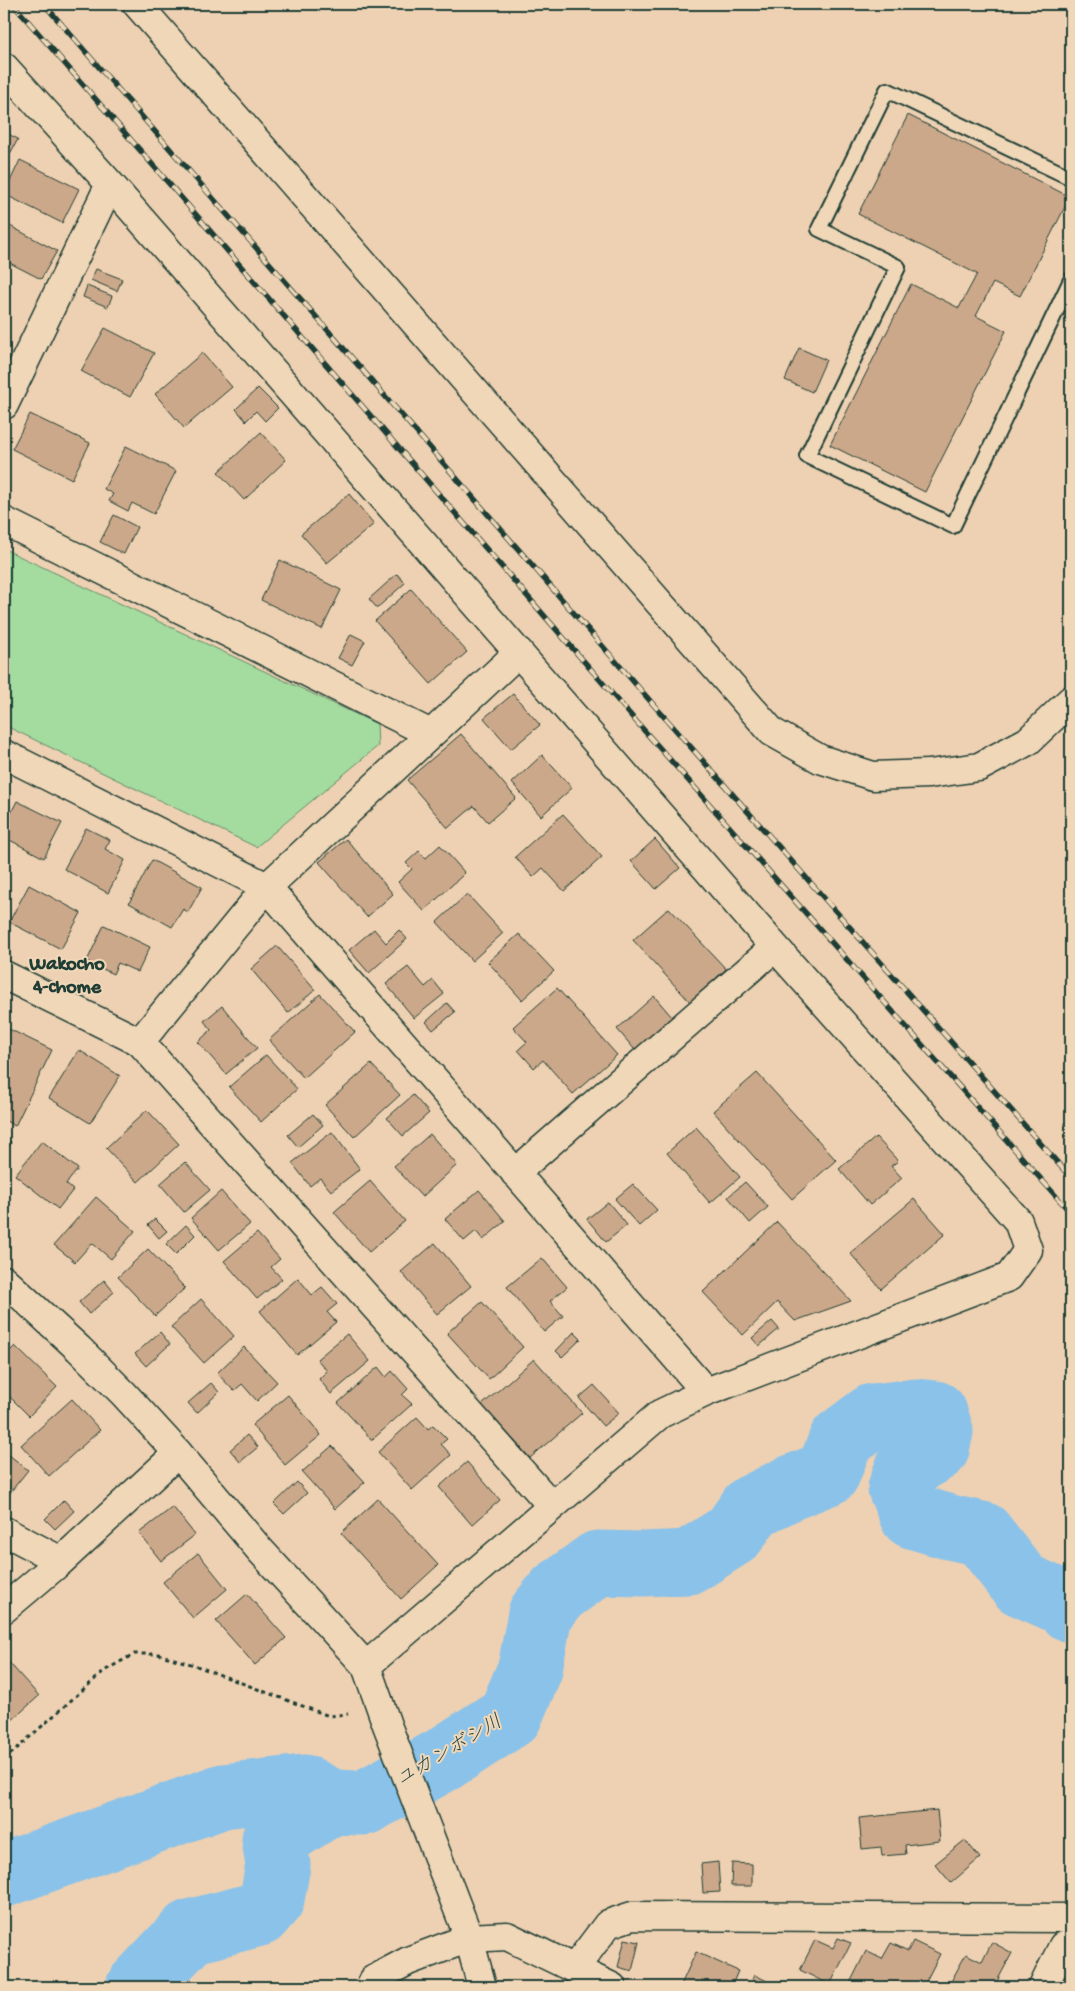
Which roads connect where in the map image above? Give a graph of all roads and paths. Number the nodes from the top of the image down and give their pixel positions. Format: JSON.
{"nodes":[{"id":1,"x":137,"y":4,"type":"edge"},
{"id":2,"x":4,"y":67,"type":"edge"},
{"id":3,"x":1071,"y":178,"type":"edge"},
{"id":4,"x":110,"y":184,"type":"junction"},
{"id":5,"x":1071,"y":280,"type":"edge"},
{"id":6,"x":4,"y":405,"type":"edge"},
{"id":7,"x":4,"y":522,"type":"edge"},
{"id":8,"x":518,"y":652,"type":"junction"},
{"id":9,"x":1071,"y":700,"type":"edge"},
{"id":10,"x":431,"y":734,"type":"junction"},
{"id":11,"x":4,"y":754,"type":"edge"},
{"id":12,"x":267,"y":887,"type":"junction"},
{"id":13,"x":775,"y":947,"type":"junction"},
{"id":14,"x":4,"y":975,"type":"edge"},
{"id":15,"x":140,"y":1042,"type":"junction"},
{"id":16,"x":515,"y":1173,"type":"junction"},
{"id":17,"x":4,"y":1280,"type":"edge"},
{"id":18,"x":706,"y":1392,"type":"junction"},
{"id":19,"x":178,"y":1453,"type":"junction"},
{"id":20,"x":552,"y":1506,"type":"junction"},
{"id":21,"x":4,"y":1531,"type":"edge"},
{"id":22,"x":61,"y":1560,"type":"junction"},
{"id":23,"x":4,"y":1609,"type":"edge"},
{"id":24,"x":366,"y":1666,"type":"junction"},
{"id":25,"x":356,"y":1713,"type":"dead end"},
{"id":26,"x":4,"y":1760,"type":"edge"},
{"id":27,"x":1069,"y":1918,"type":"edge"},
{"id":28,"x":469,"y":1938,"type":"junction"},
{"id":29,"x":1067,"y":1951,"type":"edge"},
{"id":30,"x":574,"y":1968,"type":"junction"},
{"id":31,"x":370,"y":1987,"type":"edge"},
{"id":32,"x":482,"y":1987,"type":"edge"},
{"id":33,"x":612,"y":1987,"type":"edge"},
{"id":34,"x":1043,"y":1987,"type":"edge"}],
"edges":[{"from":1,"to":9,"type":"street"},
{"from":2,"to":4,"type":"street"},
{"from":3,"to":5,"type":"lane"},
{"from":4,"to":6,"type":"street"},
{"from":4,"to":8,"type":"street"},
{"from":7,"to":10,"type":"street"},
{"from":8,"to":10,"type":"street"},
{"from":8,"to":13,"type":"street"},
{"from":10,"to":12,"type":"street"},
{"from":11,"to":12,"type":"street"},
{"from":12,"to":15,"type":"street"},
{"from":12,"to":16,"type":"street"},
{"from":13,"to":16,"type":"street"},
{"from":13,"to":18,"type":"street"},
{"from":14,"to":15,"type":"street"},
{"from":15,"to":20,"type":"street"},
{"from":16,"to":18,"type":"street"},
{"from":17,"to":19,"type":"street"},
{"from":18,"to":20,"type":"street"},
{"from":19,"to":22,"type":"street"},
{"from":19,"to":24,"type":"street"},
{"from":20,"to":24,"type":"street"},
{"from":21,"to":22,"type":"street"},
{"from":22,"to":23,"type":"street"},
{"from":24,"to":28,"type":"street"},
{"from":25,"to":26,"type":"path"},
{"from":27,"to":29,"type":"street"},
{"from":27,"to":30,"type":"street"},
{"from":28,"to":30,"type":"street"},
{"from":28,"to":31,"type":"street"},
{"from":28,"to":32,"type":"street"},
{"from":29,"to":34,"type":"street"},
{"from":30,"to":33,"type":"street"}]}
